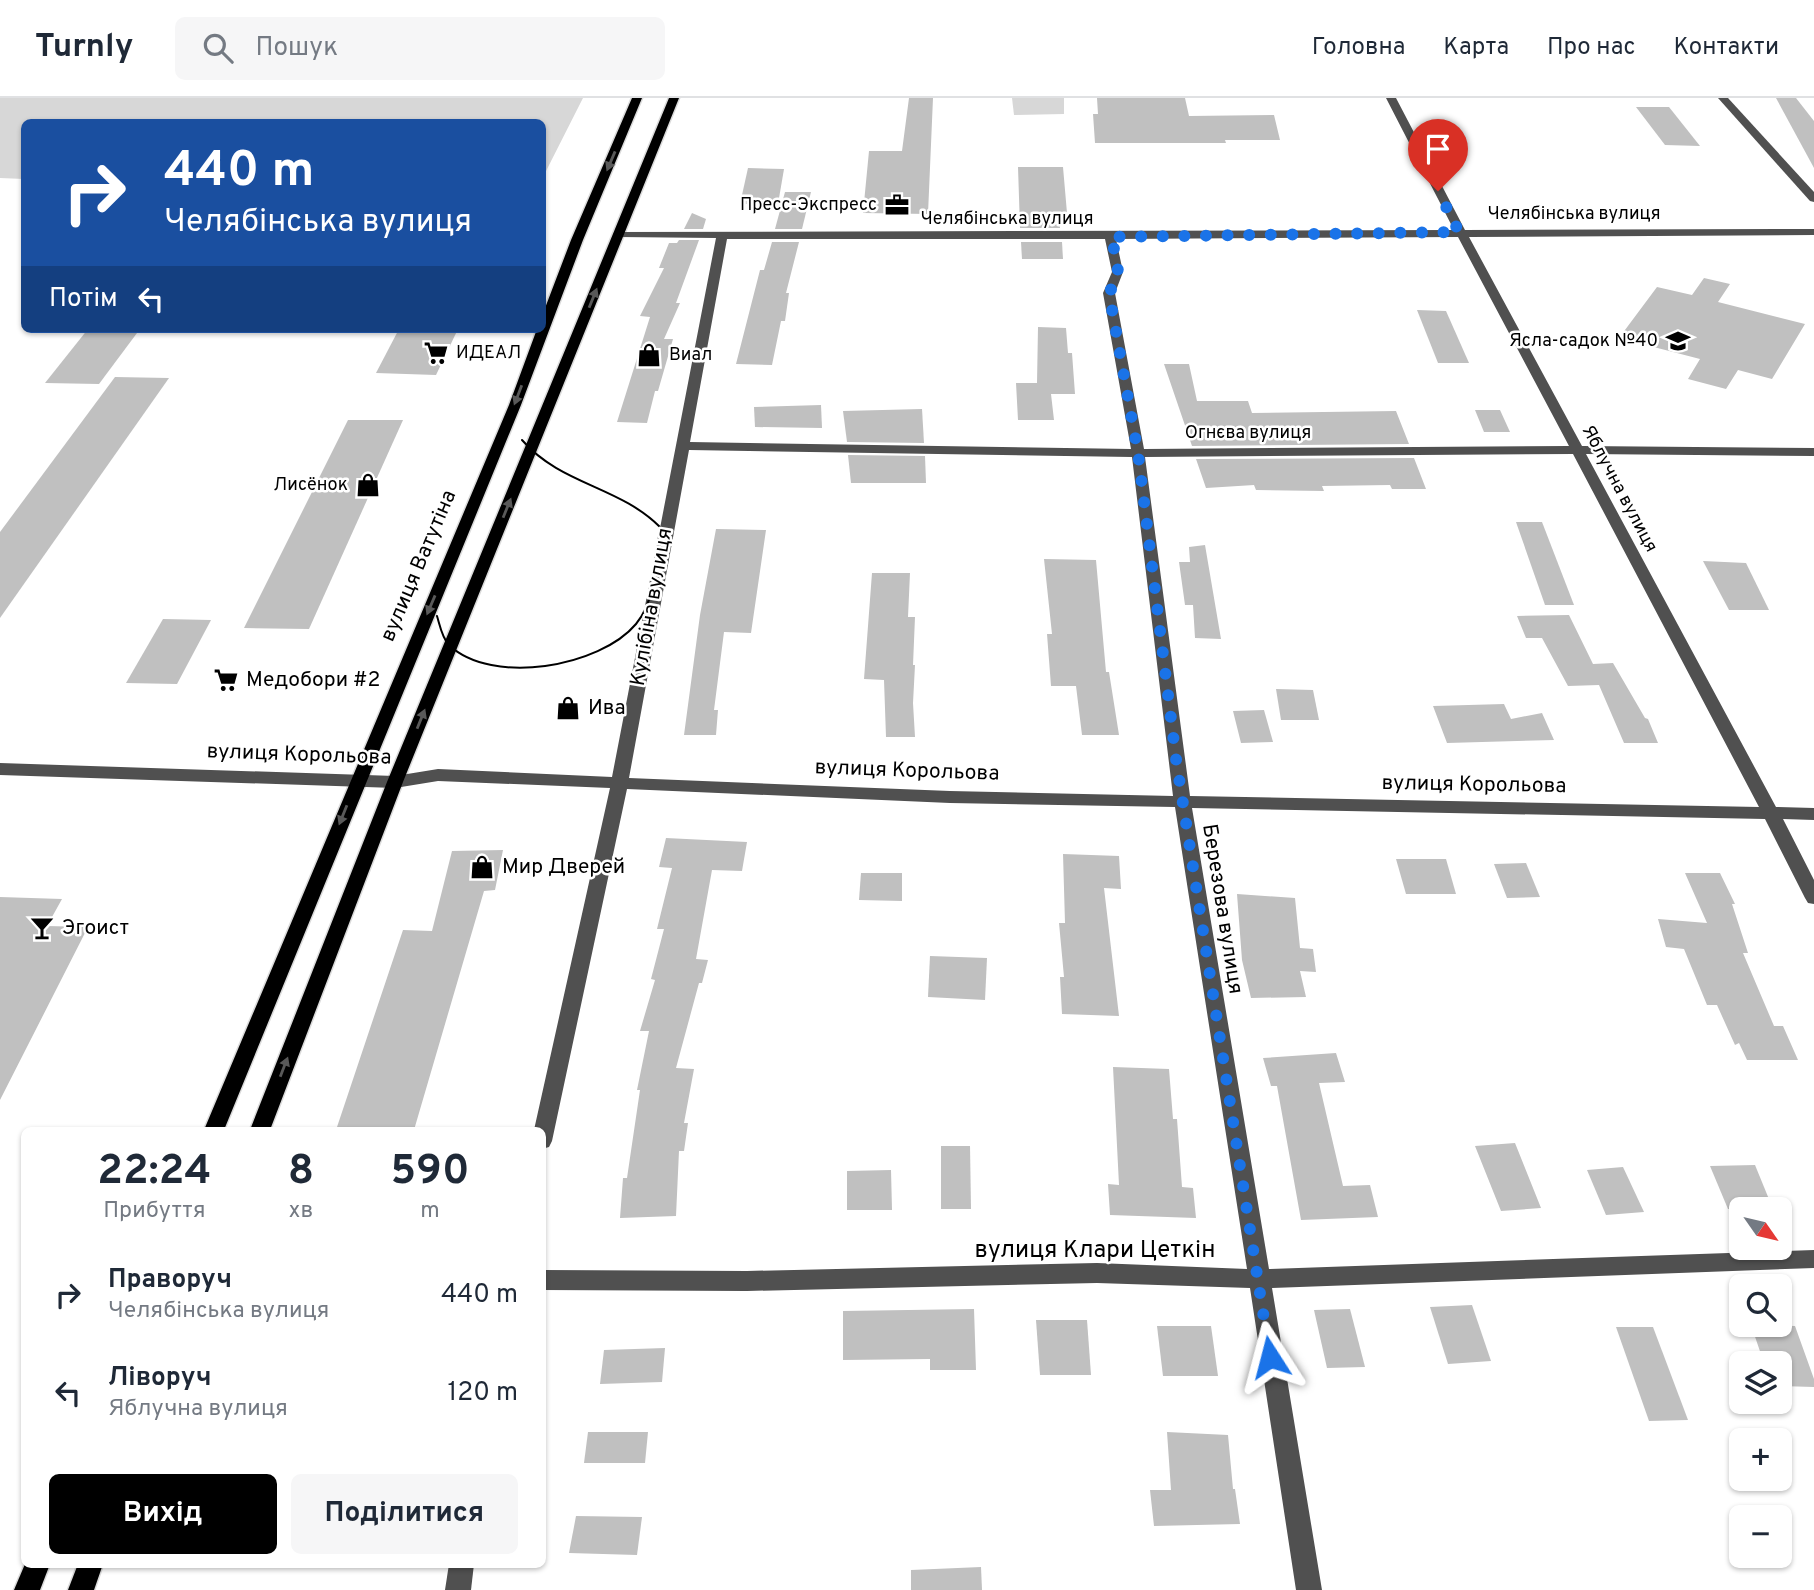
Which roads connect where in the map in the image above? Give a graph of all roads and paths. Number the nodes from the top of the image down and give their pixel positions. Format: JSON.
{"nodes":[{"id":1,"x":637,"y":98,"type":"edge"},
{"id":2,"x":674,"y":98,"type":"edge"},
{"id":3,"x":1391,"y":98,"type":"edge"},
{"id":4,"x":1723,"y":98,"type":"edge"},
{"id":5,"x":1814,"y":199,"type":"edge"},
{"id":6,"x":1459,"y":232,"type":"junction"},
{"id":7,"x":1814,"y":232,"type":"edge"},
{"id":8,"x":619,"y":234,"type":"junction"},
{"id":9,"x":722,"y":236,"type":"junction"},
{"id":10,"x":1110,"y":237,"type":"junction"},
{"id":11,"x":546,"y":322,"type":"edge"},
{"id":12,"x":542,"y":333,"type":"edge"},
{"id":13,"x":682,"y":446,"type":"junction"},
{"id":14,"x":1576,"y":450,"type":"junction"},
{"id":15,"x":1814,"y":452,"type":"edge"},
{"id":16,"x":1138,"y":453,"type":"junction"},
{"id":17,"x":0,"y":769,"type":"edge"},
{"id":18,"x":357,"y":781,"type":"junction"},
{"id":19,"x":620,"y":781,"type":"junction"},
{"id":20,"x":395,"y":782,"type":"junction"},
{"id":21,"x":1182,"y":802,"type":"junction"},
{"id":22,"x":1772,"y":814,"type":"junction"},
{"id":23,"x":1814,"y":814,"type":"edge"},
{"id":24,"x":1814,"y":898,"type":"edge"},
{"id":25,"x":215,"y":1127,"type":"edge"},
{"id":26,"x":261,"y":1127,"type":"edge"},
{"id":27,"x":545,"y":1127,"type":"edge"},
{"id":28,"x":1814,"y":1259,"type":"edge"},
{"id":29,"x":1257,"y":1279,"type":"junction"},
{"id":30,"x":546,"y":1280,"type":"edge"},
{"id":31,"x":35,"y":1568,"type":"edge"},
{"id":32,"x":89,"y":1568,"type":"edge"},
{"id":33,"x":461,"y":1568,"type":"edge"},
{"id":34,"x":27,"y":1590,"type":"edge"},
{"id":35,"x":81,"y":1590,"type":"edge"},
{"id":36,"x":458,"y":1590,"type":"edge"},
{"id":37,"x":1308,"y":1590,"type":"edge"}],
"edges":[{"from":1,"to":11,"type":"main road","name":"вулиця Ватутіна","one_way":true},
{"from":2,"to":8,"type":"main road"},
{"from":3,"to":6,"type":"street","name":"Яблучна вулиця"},
{"from":4,"to":5,"type":"street"},
{"from":6,"to":7,"type":"street","name":"Челябінська вулиця"},
{"from":6,"to":10,"type":"street","name":"Челябінська вулиця"},
{"from":6,"to":14,"type":"street","name":"Яблучна вулиця"},
{"from":8,"to":9,"type":"street","name":"Челябінська вулиця"},
{"from":20,"to":8,"type":"main road","one_way":true},
{"from":9,"to":10,"type":"street","name":"Челябінська вулиця"},
{"from":9,"to":13,"type":"street","name":"Кулібіна вулиця"},
{"from":10,"to":16,"type":"street","name":"Березова вулиця"},
{"from":12,"to":18,"type":"main road","name":"вулиця Ватутіна","one_way":true},
{"from":13,"to":16,"type":"street","name":"Огнєва вулиця"},
{"from":13,"to":19,"type":"street","name":"Кулібіна вулиця"},
{"from":14,"to":15,"type":"street","name":"Огнєва вулиця"},
{"from":14,"to":16,"type":"street","name":"Огнєва вулиця"},
{"from":14,"to":22,"type":"street","name":"Яблучна вулиця"},
{"from":16,"to":21,"type":"street","name":"Березова вулиця"},
{"from":17,"to":18,"type":"street","name":"вулиця Корольова"},
{"from":18,"to":20,"type":"street","name":"вулиця Корольова"},
{"from":18,"to":25,"type":"main road","name":"вулиця Ватутіна","one_way":true},
{"from":19,"to":20,"type":"street","name":"вулиця Корольова"},
{"from":19,"to":21,"type":"street","name":"вулиця Корольова"},
{"from":19,"to":27,"type":"street","name":"Кулібіна вулиця"},
{"from":26,"to":20,"type":"main road","one_way":true},
{"from":21,"to":22,"type":"street","name":"вулиця Корольова"},
{"from":21,"to":29,"type":"street","name":"Березова вулиця"},
{"from":22,"to":23,"type":"street","name":"вулиця Корольова"},
{"from":22,"to":24,"type":"street","name":"Яблучна вулиця"},
{"from":28,"to":29,"type":"street","name":"вулиця Клари Цеткін"},
{"from":29,"to":30,"type":"street","name":"вулиця Клари Цеткін"},
{"from":29,"to":37,"type":"street","name":"Березова вулиця"},
{"from":31,"to":34,"type":"main road"},
{"from":32,"to":35,"type":"main road"},
{"from":33,"to":36,"type":"street"}]}
